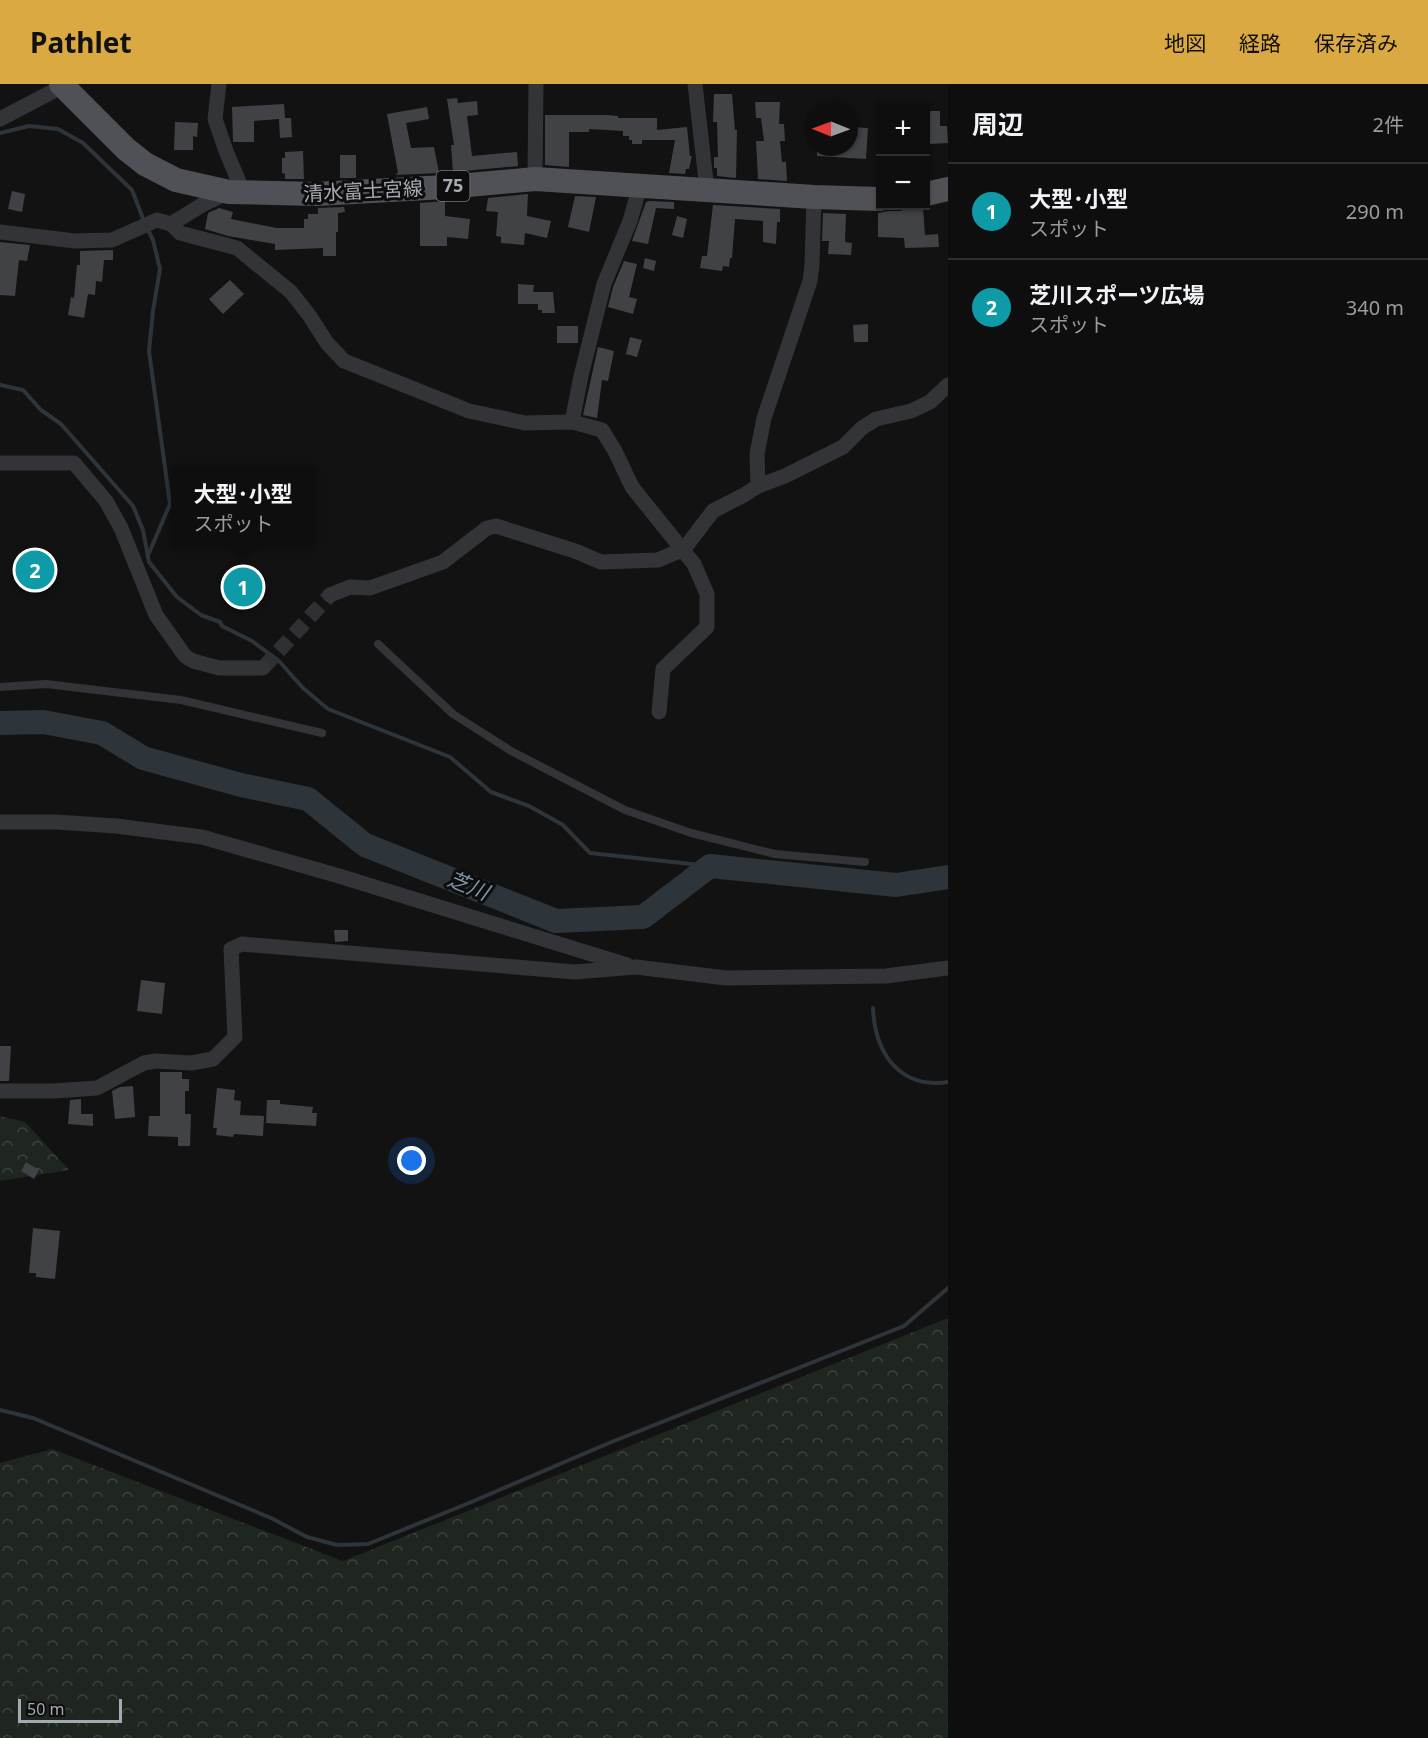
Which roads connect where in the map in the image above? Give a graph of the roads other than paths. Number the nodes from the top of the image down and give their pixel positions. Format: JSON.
{"nodes":[{"id":1,"x":219,"y":84,"type":"edge"},
{"id":2,"x":536,"y":84,"type":"edge"},
{"id":3,"x":695,"y":84,"type":"edge"},
{"id":4,"x":62,"y":85,"type":"edge"},
{"id":5,"x":2,"y":118,"type":"edge"},
{"id":6,"x":534,"y":179,"type":"junction"},
{"id":7,"x":640,"y":186,"type":"junction"},
{"id":8,"x":948,"y":189,"type":"edge"},
{"id":9,"x":707,"y":190,"type":"junction"},
{"id":10,"x":236,"y":193,"type":"junction"},
{"id":11,"x":930,"y":193,"type":"edge"},
{"id":12,"x":814,"y":197,"type":"junction"},
{"id":13,"x":876,"y":199,"type":"edge"},
{"id":14,"x":164,"y":222,"type":"junction"},
{"id":15,"x":0,"y":232,"type":"edge"},
{"id":16,"x":948,"y":385,"type":"edge"},
{"id":17,"x":572,"y":422,"type":"junction"},
{"id":18,"x":0,"y":463,"type":"edge"},
{"id":19,"x":758,"y":486,"type":"junction"},
{"id":20,"x":684,"y":549,"type":"junction"},
{"id":21,"x":330,"y":595,"type":"tunnel mouth"},
{"id":22,"x":378,"y":644,"type":"dead end"},
{"id":23,"x":263,"y":668,"type":"dead end"},
{"id":24,"x":0,"y":687,"type":"edge"},
{"id":25,"x":659,"y":712,"type":"dead end"},
{"id":26,"x":322,"y":733,"type":"dead end"},
{"id":27,"x":0,"y":822,"type":"edge"},
{"id":28,"x":865,"y":862,"type":"dead end"},
{"id":29,"x":636,"y":967,"type":"junction"},
{"id":30,"x":948,"y":968,"type":"edge"},
{"id":31,"x":0,"y":1091,"type":"edge"}],
"edges":[{"from":1,"to":10,"type":"street"},
{"from":2,"to":6,"type":"street"},
{"from":3,"to":9,"type":"street"},
{"from":4,"to":5,"type":"street"},
{"from":4,"to":10,"type":"main road","name":"清水富士宮線","number":"75"},
{"from":6,"to":7,"type":"main road","name":"清水富士宮線","number":"75"},
{"from":6,"to":10,"type":"main road","name":"清水富士宮線","number":"75"},
{"from":7,"to":9,"type":"main road","name":"清水富士宮線","number":"75"},
{"from":7,"to":17,"type":"street"},
{"from":8,"to":11,"type":"main road"},
{"from":9,"to":12,"type":"main road","name":"清水富士宮線","number":"75"},
{"from":10,"to":14,"type":"street"},
{"from":12,"to":13,"type":"main road","name":"清水富士宮線","number":"75"},
{"from":12,"to":19,"type":"street"},
{"from":14,"to":15,"type":"street"},
{"from":14,"to":17,"type":"street"},
{"from":16,"to":19,"type":"street"},
{"from":17,"to":20,"type":"street"},
{"from":18,"to":23,"type":"street"},
{"from":19,"to":20,"type":"street"},
{"from":20,"to":21,"type":"street"},
{"from":20,"to":25,"type":"street"},
{"from":22,"to":28,"type":"lane"},
{"from":24,"to":26,"type":"lane"},
{"from":27,"to":29,"type":"street"},
{"from":29,"to":30,"type":"street"},
{"from":29,"to":31,"type":"street"}]}
